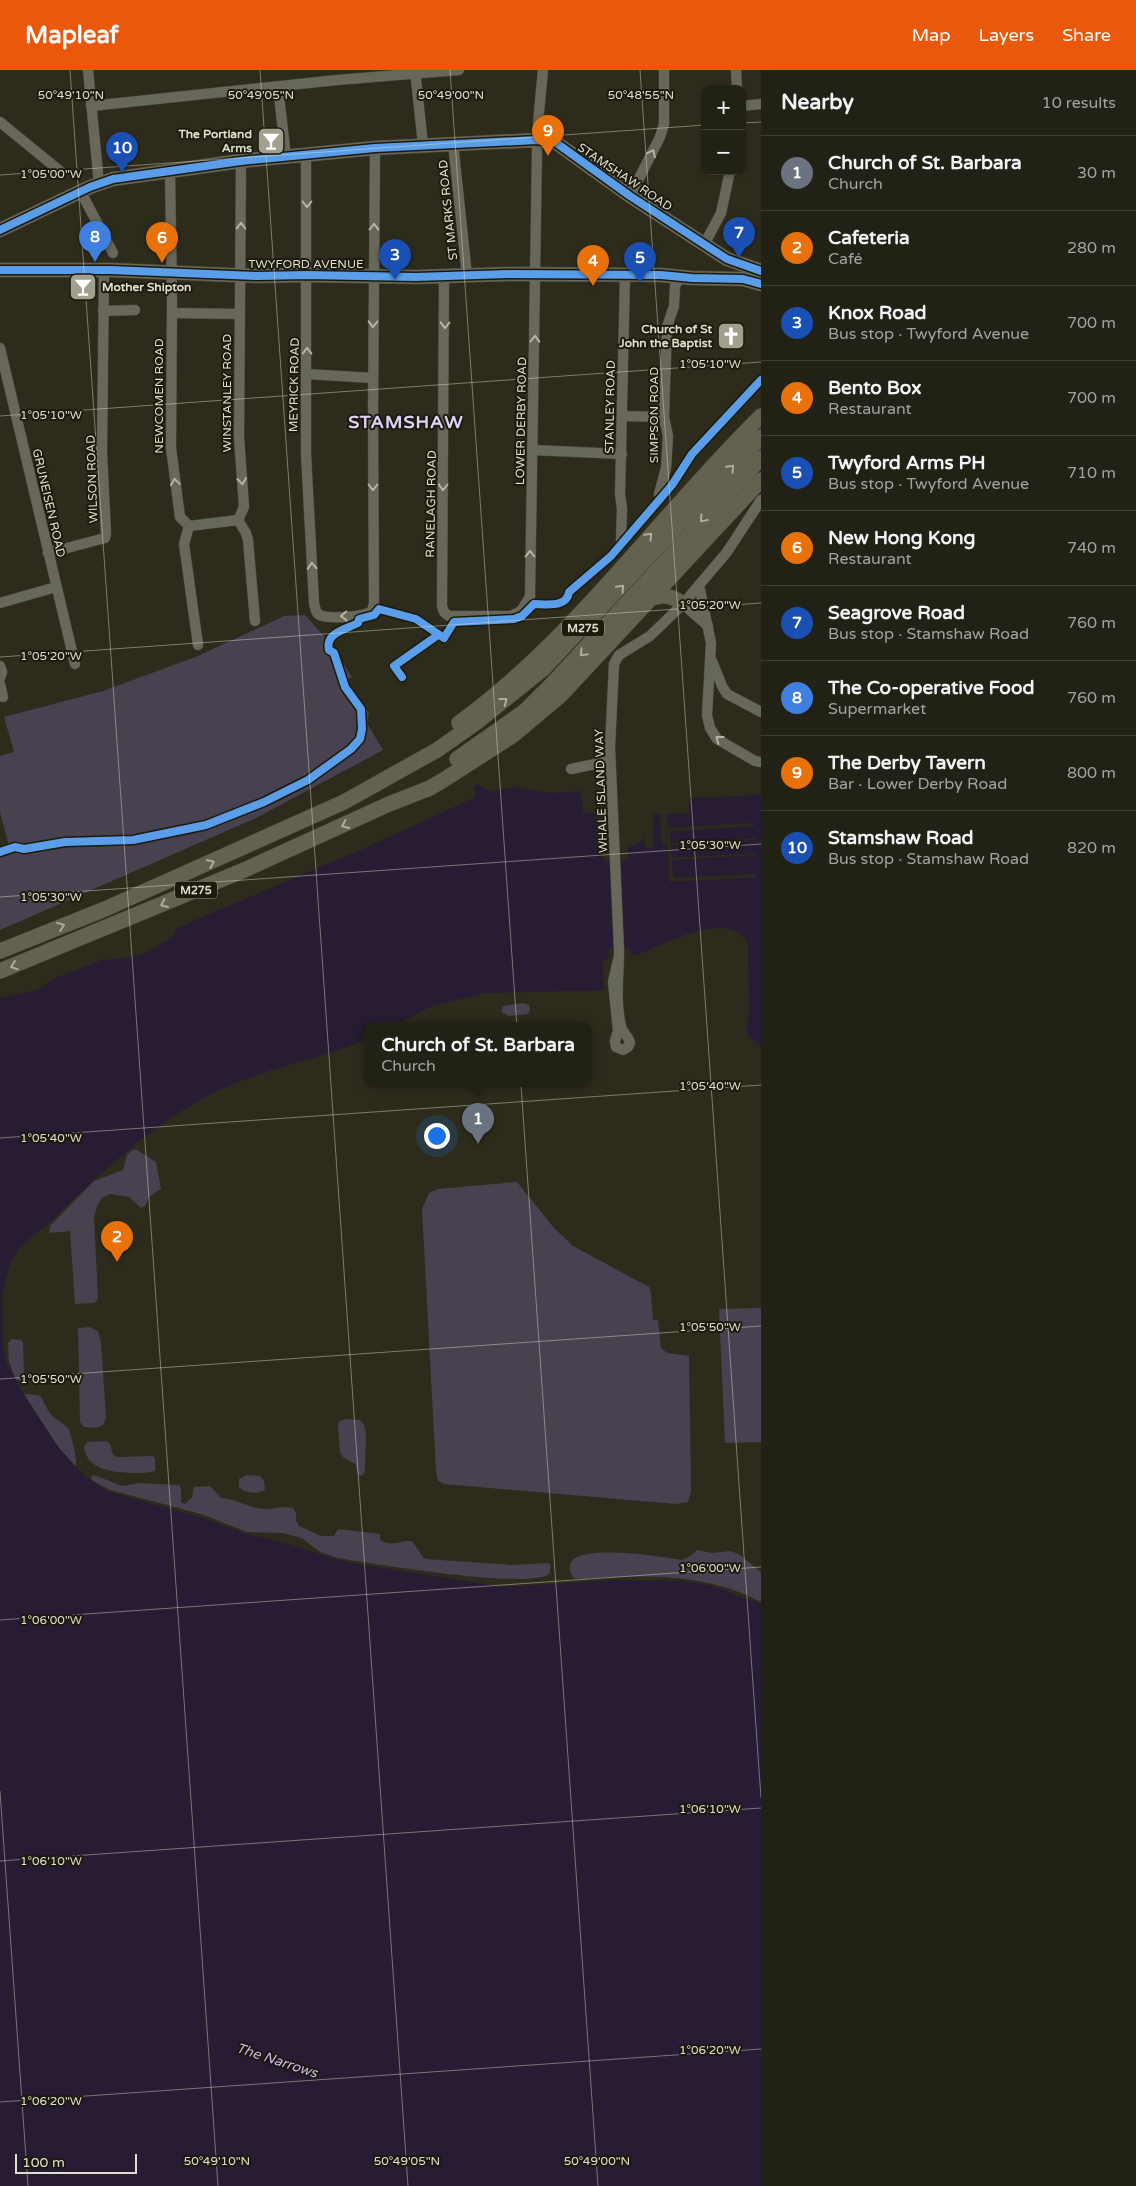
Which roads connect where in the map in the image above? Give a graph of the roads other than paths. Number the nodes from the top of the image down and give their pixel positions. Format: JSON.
{"nodes":[{"id":1,"x":88,"y":70,"type":"edge"},
{"id":2,"x":459,"y":70,"type":"edge"},
{"id":3,"x":543,"y":70,"type":"edge"},
{"id":4,"x":656,"y":70,"type":"edge"},
{"id":5,"x":664,"y":70,"type":"edge"},
{"id":6,"x":736,"y":70,"type":"edge"},
{"id":7,"x":416,"y":72,"type":"edge"},
{"id":8,"x":737,"y":85,"type":"edge"},
{"id":9,"x":278,"y":86,"type":"junction"},
{"id":10,"x":761,"y":104,"type":"edge"},
{"id":11,"x":91,"y":106,"type":"junction"},
{"id":12,"x":746,"y":106,"type":"edge"},
{"id":13,"x":0,"y":122,"type":"edge"},
{"id":14,"x":548,"y":140,"type":"junction"},
{"id":15,"x":454,"y":143,"type":"junction"},
{"id":16,"x":423,"y":144,"type":"junction"},
{"id":17,"x":375,"y":148,"type":"junction"},
{"id":18,"x":537,"y":149,"type":"dead end"},
{"id":19,"x":306,"y":155,"type":"junction"},
{"id":20,"x":286,"y":157,"type":"junction"},
{"id":21,"x":241,"y":161,"type":"junction"},
{"id":22,"x":170,"y":171,"type":"junction"},
{"id":23,"x":60,"y":172,"type":"dead end"},
{"id":24,"x":729,"y":175,"type":"edge"},
{"id":25,"x":99,"y":184,"type":"junction"},
{"id":26,"x":81,"y":192,"type":"junction"},
{"id":27,"x":630,"y":196,"type":"junction"},
{"id":28,"x":0,"y":230,"type":"edge"},
{"id":29,"x":704,"y":243,"type":"junction"},
{"id":30,"x":113,"y":253,"type":"dead end"},
{"id":31,"x":0,"y":270,"type":"edge"},
{"id":32,"x":104,"y":270,"type":"junction"},
{"id":33,"x":761,"y":271,"type":"edge"},
{"id":34,"x":172,"y":272,"type":"junction"},
{"id":35,"x":536,"y":274,"type":"junction"},
{"id":36,"x":240,"y":275,"type":"junction"},
{"id":37,"x":307,"y":275,"type":"junction"},
{"id":38,"x":467,"y":275,"type":"junction"},
{"id":39,"x":625,"y":275,"type":"junction"},
{"id":40,"x":374,"y":276,"type":"junction"},
{"id":41,"x":444,"y":276,"type":"junction"},
{"id":42,"x":680,"y":277,"type":"junction"},
{"id":43,"x":761,"y":284,"type":"edge"},
{"id":44,"x":135,"y":310,"type":"dead end"},
{"id":45,"x":103,"y":311,"type":"junction"},
{"id":46,"x":172,"y":313,"type":"junction"},
{"id":47,"x":239,"y":314,"type":"junction"},
{"id":48,"x":0,"y":348,"type":"edge"},
{"id":49,"x":306,"y":374,"type":"junction"},
{"id":50,"x":373,"y":378,"type":"junction"},
{"id":51,"x":622,"y":416,"type":"junction"},
{"id":52,"x":761,"y":416,"type":"edge"},
{"id":53,"x":664,"y":417,"type":"junction"},
{"id":54,"x":761,"y":437,"type":"edge"},
{"id":55,"x":532,"y":450,"type":"junction"},
{"id":56,"x":622,"y":454,"type":"junction"},
{"id":57,"x":761,"y":458,"type":"edge"},
{"id":58,"x":761,"y":480,"type":"edge"},
{"id":59,"x":659,"y":494,"type":"dead end"},
{"id":60,"x":761,"y":500,"type":"edge"},
{"id":61,"x":238,"y":520,"type":"junction"},
{"id":62,"x":188,"y":526,"type":"junction"},
{"id":63,"x":621,"y":540,"type":"dead end"},
{"id":64,"x":48,"y":552,"type":"junction"},
{"id":65,"x":699,"y":585,"type":"junction"},
{"id":66,"x":56,"y":587,"type":"junction"},
{"id":67,"x":652,"y":598,"type":"junction"},
{"id":68,"x":0,"y":603,"type":"edge"},
{"id":69,"x":683,"y":604,"type":"junction"},
{"id":70,"x":444,"y":612,"type":"joint"},
{"id":71,"x":255,"y":621,"type":"dead end"},
{"id":72,"x":709,"y":627,"type":"junction"},
{"id":73,"x":198,"y":645,"type":"dead end"},
{"id":74,"x":711,"y":658,"type":"junction"},
{"id":75,"x":75,"y":664,"type":"dead end"},
{"id":76,"x":0,"y":666,"type":"edge"},
{"id":77,"x":0,"y":682,"type":"edge"},
{"id":78,"x":4,"y":697,"type":"dead end"},
{"id":79,"x":761,"y":712,"type":"edge"},
{"id":80,"x":610,"y":761,"type":"junction"},
{"id":81,"x":761,"y":762,"type":"edge"},
{"id":82,"x":571,"y":769,"type":"dead end"},
{"id":83,"x":376,"y":785,"type":"junction"},
{"id":84,"x":389,"y":804,"type":"junction"},
{"id":85,"x":0,"y":951,"type":"edge"},
{"id":86,"x":618,"y":960,"type":"junction"},
{"id":87,"x":0,"y":970,"type":"edge"}],
"edges":[{"from":1,"to":11,"type":"street"},
{"from":2,"to":7,"type":"street"},
{"from":3,"to":14,"type":"street"},
{"from":4,"to":5,"type":"street"},
{"from":27,"to":5,"type":"street","one_way":true},
{"from":6,"to":8,"type":"street"},
{"from":7,"to":9,"type":"street"},
{"from":7,"to":16,"type":"street"},
{"from":9,"to":11,"type":"street"},
{"from":9,"to":20,"type":"street"},
{"from":10,"to":12,"type":"street"},
{"from":11,"to":25,"type":"street"},
{"from":13,"to":23,"type":"street"},
{"from":14,"to":15,"type":"main road"},
{"from":14,"to":27,"type":"main road","name":"STAMSHAW ROAD"},
{"from":15,"to":16,"type":"main road"},
{"from":15,"to":38,"type":"street","name":"ST MARKS ROAD"},
{"from":16,"to":17,"type":"main road"},
{"from":17,"to":19,"type":"main road"},
{"from":40,"to":17,"type":"street","one_way":true},
{"from":18,"to":35,"type":"street","name":"LOWER DERBY ROAD"},
{"from":19,"to":20,"type":"main road"},
{"from":19,"to":37,"type":"street","name":"MEYRICK ROAD","one_way":true},
{"from":20,"to":21,"type":"main road"},
{"from":21,"to":22,"type":"main road"},
{"from":36,"to":21,"type":"street","name":"WINSTANLEY ROAD","one_way":true},
{"from":22,"to":25,"type":"main road"},
{"from":22,"to":34,"type":"street","name":"NEWCOMEN ROAD"},
{"from":24,"to":29,"type":"street"},
{"from":25,"to":26,"type":"main road"},
{"from":26,"to":28,"type":"main road"},
{"from":26,"to":30,"type":"street"},
{"from":27,"to":29,"type":"main road","name":"STAMSHAW ROAD"},
{"from":29,"to":33,"type":"main road","name":"STAMSHAW ROAD"},
{"from":31,"to":32,"type":"main road","name":"TWYFORD AVENUE"},
{"from":32,"to":34,"type":"main road","name":"TWYFORD AVENUE"},
{"from":32,"to":45,"type":"street","name":"WILSON ROAD"},
{"from":34,"to":36,"type":"main road","name":"TWYFORD AVENUE"},
{"from":34,"to":46,"type":"street","name":"NEWCOMEN ROAD"},
{"from":35,"to":38,"type":"main road","name":"TWYFORD AVENUE"},
{"from":35,"to":39,"type":"main road","name":"TWYFORD AVENUE"},
{"from":55,"to":35,"type":"street","name":"LOWER DERBY ROAD","one_way":true},
{"from":36,"to":37,"type":"main road","name":"TWYFORD AVENUE"},
{"from":36,"to":47,"type":"street","name":"WINSTANLEY ROAD"},
{"from":37,"to":40,"type":"main road","name":"TWYFORD AVENUE"},
{"from":49,"to":37,"type":"street","name":"MEYRICK ROAD","one_way":true},
{"from":38,"to":41,"type":"main road","name":"TWYFORD AVENUE"},
{"from":39,"to":42,"type":"main road","name":"TWYFORD AVENUE"},
{"from":39,"to":51,"type":"street","name":"STANLEY ROAD"},
{"from":40,"to":41,"type":"main road","name":"TWYFORD AVENUE"},
{"from":40,"to":50,"type":"street","one_way":true},
{"from":41,"to":70,"type":"street","name":"RANELAGH ROAD","one_way":true},
{"from":42,"to":43,"type":"main road","name":"TWYFORD AVENUE"},
{"from":42,"to":53,"type":"street","name":"SIMPSON ROAD"},
{"from":44,"to":45,"type":"street"},
{"from":45,"to":64,"type":"street","name":"WILSON ROAD"},
{"from":46,"to":47,"type":"street"},
{"from":62,"to":46,"type":"street","name":"NEWCOMEN ROAD","one_way":true},
{"from":47,"to":61,"type":"street","name":"WINSTANLEY ROAD","one_way":true},
{"from":48,"to":64,"type":"street","name":"GRUNEISEN ROAD"},
{"from":49,"to":50,"type":"street"},
{"from":50,"to":49,"type":"street","name":"MEYRICK ROAD","one_way":true},
{"from":51,"to":53,"type":"street"},
{"from":51,"to":56,"type":"street","name":"STANLEY ROAD"},
{"from":83,"to":52,"type":"highway","number":"M275","one_way":true},
{"from":53,"to":59,"type":"street","name":"SIMPSON ROAD"},
{"from":83,"to":54,"type":"highway","number":"M275","one_way":true},
{"from":55,"to":56,"type":"street"},
{"from":70,"to":55,"type":"street","name":"LOWER DERBY ROAD","one_way":true},
{"from":56,"to":63,"type":"street","name":"STANLEY ROAD"},
{"from":57,"to":84,"type":"highway","number":"M275","one_way":true},
{"from":58,"to":67,"type":"highway","number":"M275"},
{"from":60,"to":65,"type":"street","name":"WHALE ISLAND WAY"},
{"from":61,"to":62,"type":"street"},
{"from":61,"to":71,"type":"street"},
{"from":62,"to":73,"type":"street"},
{"from":64,"to":66,"type":"street","name":"GRUNEISEN ROAD"},
{"from":65,"to":69,"type":"street","name":"WHALE ISLAND WAY"},
{"from":65,"to":72,"type":"street"},
{"from":66,"to":68,"type":"street"},
{"from":66,"to":75,"type":"street","name":"GRUNEISEN ROAD"},
{"from":67,"to":69,"type":"highway"},
{"from":67,"to":84,"type":"highway","number":"M275"},
{"from":69,"to":72,"type":"street"},
{"from":69,"to":80,"type":"street","name":"WHALE ISLAND WAY"},
{"from":72,"to":74,"type":"street"},
{"from":74,"to":79,"type":"street"},
{"from":81,"to":74,"type":"street","one_way":true},
{"from":76,"to":77,"type":"street"},
{"from":77,"to":78,"type":"street"},
{"from":80,"to":82,"type":"street"},
{"from":80,"to":86,"type":"street","name":"WHALE ISLAND WAY"},
{"from":85,"to":83,"type":"highway","number":"M275","one_way":true},
{"from":84,"to":87,"type":"highway","number":"M275","one_way":true},
{"from":86,"to":86,"type":"street"}]}
